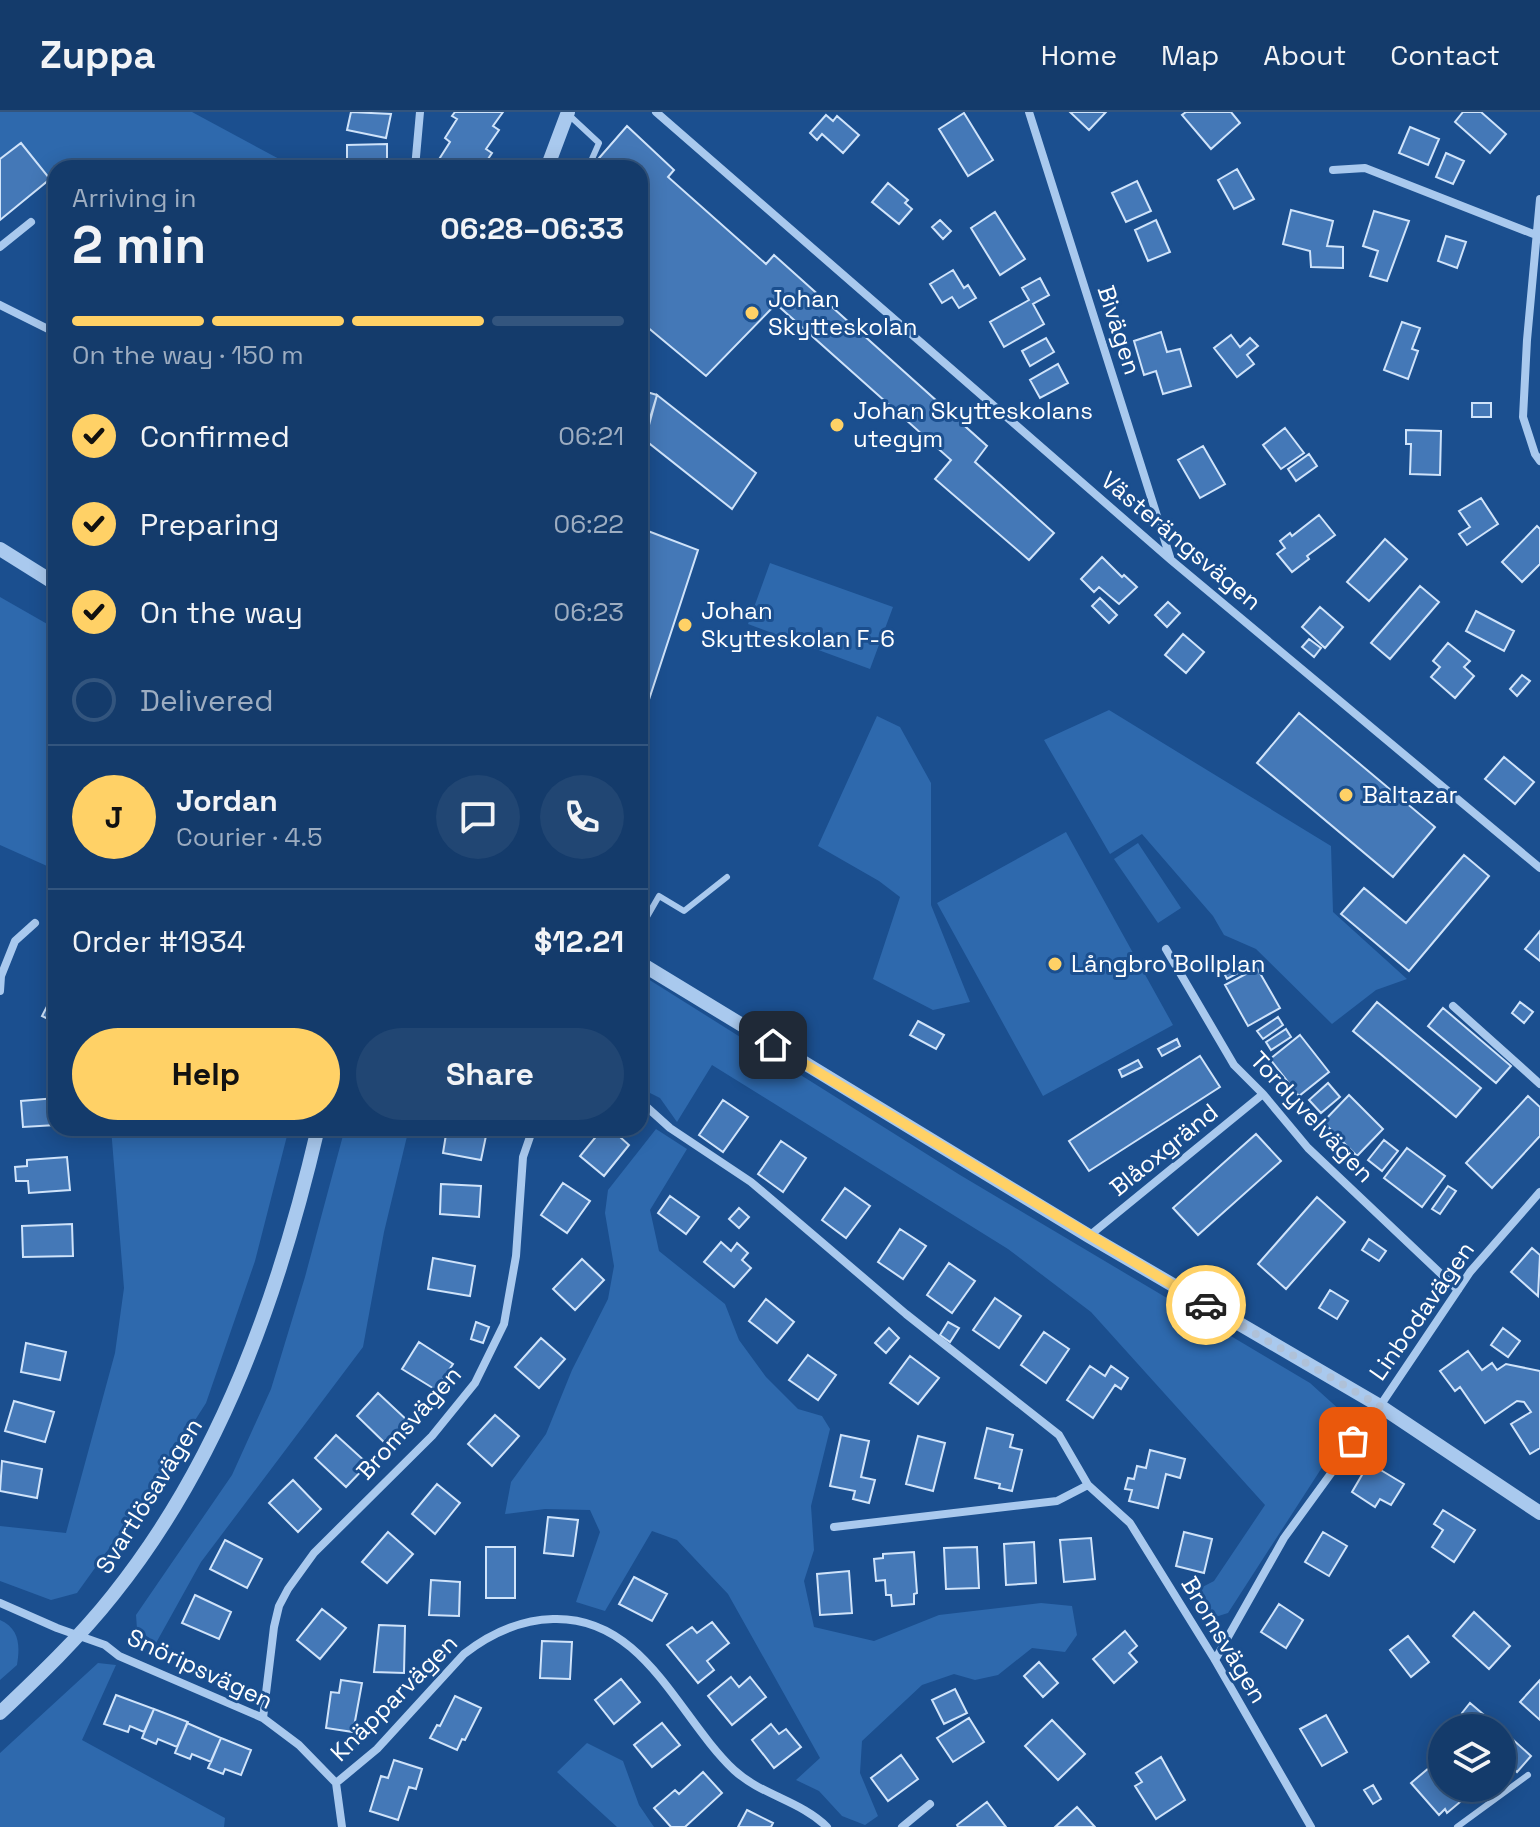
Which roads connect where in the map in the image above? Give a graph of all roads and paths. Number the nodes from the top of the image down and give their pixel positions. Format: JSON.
{"nodes":[{"id":1,"x":420,"y":112,"type":"edge"},
{"id":2,"x":656,"y":112,"type":"edge"},
{"id":3,"x":1029,"y":112,"type":"edge"},
{"id":4,"x":567,"y":113,"type":"edge"},
{"id":5,"x":416,"y":160,"type":"edge"},
{"id":6,"x":550,"y":160,"type":"edge"},
{"id":7,"x":592,"y":160,"type":"edge"},
{"id":8,"x":1333,"y":170,"type":"dead end"},
{"id":9,"x":1540,"y":199,"type":"edge"},
{"id":10,"x":31,"y":222,"type":"dead end"},
{"id":11,"x":1536,"y":235,"type":"junction"},
{"id":12,"x":0,"y":247,"type":"edge"},
{"id":13,"x":0,"y":305,"type":"edge"},
{"id":14,"x":48,"y":329,"type":"edge"},
{"id":15,"x":1540,"y":461,"type":"edge"},
{"id":16,"x":0,"y":549,"type":"edge"},
{"id":17,"x":1171,"y":560,"type":"junction"},
{"id":18,"x":48,"y":579,"type":"edge"},
{"id":19,"x":1540,"y":868,"type":"edge"},
{"id":20,"x":727,"y":877,"type":"dead end"},
{"id":21,"x":648,"y":915,"type":"edge"},
{"id":22,"x":35,"y":923,"type":"dead end"},
{"id":23,"x":1166,"y":949,"type":"dead end"},
{"id":24,"x":648,"y":968,"type":"edge"},
{"id":25,"x":0,"y":991,"type":"edge"},
{"id":26,"x":1453,"y":1006,"type":"dead end"},
{"id":27,"x":1540,"y":1084,"type":"edge"},
{"id":28,"x":1263,"y":1094,"type":"junction"},
{"id":29,"x":648,"y":1108,"type":"edge"},
{"id":30,"x":316,"y":1136,"type":"edge"},
{"id":31,"x":530,"y":1136,"type":"edge"},
{"id":32,"x":1540,"y":1192,"type":"edge"},
{"id":33,"x":1089,"y":1236,"type":"junction"},
{"id":34,"x":1458,"y":1290,"type":"junction"},
{"id":35,"x":1380,"y":1406,"type":"junction"},
{"id":36,"x":1088,"y":1485,"type":"junction"},
{"id":37,"x":1540,"y":1513,"type":"edge"},
{"id":38,"x":834,"y":1527,"type":"dead end"},
{"id":39,"x":0,"y":1603,"type":"edge"},
{"id":40,"x":80,"y":1635,"type":"junction"},
{"id":41,"x":1215,"y":1660,"type":"junction"},
{"id":42,"x":0,"y":1713,"type":"edge"},
{"id":43,"x":263,"y":1718,"type":"junction"},
{"id":44,"x":1528,"y":1775,"type":"dead end"},
{"id":45,"x":336,"y":1783,"type":"junction"},
{"id":46,"x":930,"y":1804,"type":"dead end"},
{"id":47,"x":342,"y":1827,"type":"edge"},
{"id":48,"x":827,"y":1827,"type":"edge"},
{"id":49,"x":902,"y":1827,"type":"edge"},
{"id":50,"x":1311,"y":1827,"type":"edge"},
{"id":51,"x":1457,"y":1827,"type":"edge"}],
"edges":[{"from":1,"to":5,"type":"street"},
{"from":2,"to":17,"type":"street","name":"Västerängsvägen"},
{"from":3,"to":17,"type":"street","name":"Bivägen"},
{"from":4,"to":6,"type":"street"},
{"from":4,"to":7,"type":"lane"},
{"from":8,"to":11,"type":"street"},
{"from":9,"to":11,"type":"street"},
{"from":10,"to":12,"type":"street"},
{"from":11,"to":15,"type":"street"},
{"from":13,"to":14,"type":"street"},
{"from":16,"to":18,"type":"street"},
{"from":17,"to":19,"type":"street","name":"Västerängsvägen"},
{"from":20,"to":21,"type":"lane"},
{"from":22,"to":25,"type":"street"},
{"from":23,"to":28,"type":"street","name":"Tordyvelvägen"},
{"from":24,"to":33,"type":"street"},
{"from":26,"to":27,"type":"street"},
{"from":28,"to":33,"type":"street","name":"Blåoxgränd"},
{"from":28,"to":34,"type":"street","name":"Tordyvelvägen"},
{"from":29,"to":36,"type":"street","name":"Bromsvägen"},
{"from":30,"to":40,"type":"street","name":"Svartlösavägen"},
{"from":31,"to":43,"type":"street","name":"Bromsvägen"},
{"from":32,"to":34,"type":"street","name":"Linbodavägen"},
{"from":33,"to":35,"type":"street"},
{"from":34,"to":35,"type":"street","name":"Linbodavägen"},
{"from":35,"to":37,"type":"street"},
{"from":35,"to":41,"type":"street","name":"Linbodavägen"},
{"from":36,"to":38,"type":"street"},
{"from":36,"to":41,"type":"street","name":"Bromsvägen"},
{"from":39,"to":40,"type":"street","name":"Snöripsvägen"},
{"from":40,"to":42,"type":"street","name":"Svartlösavägen"},
{"from":40,"to":43,"type":"street","name":"Snöripsvägen"},
{"from":41,"to":50,"type":"street","name":"Bromsvägen"},
{"from":43,"to":45,"type":"street","name":"Snöripsvägen"},
{"from":44,"to":51,"type":"lane"},
{"from":45,"to":47,"type":"street"},
{"from":45,"to":48,"type":"street","name":"Knäpparvägen"},
{"from":46,"to":49,"type":"street"}]}
